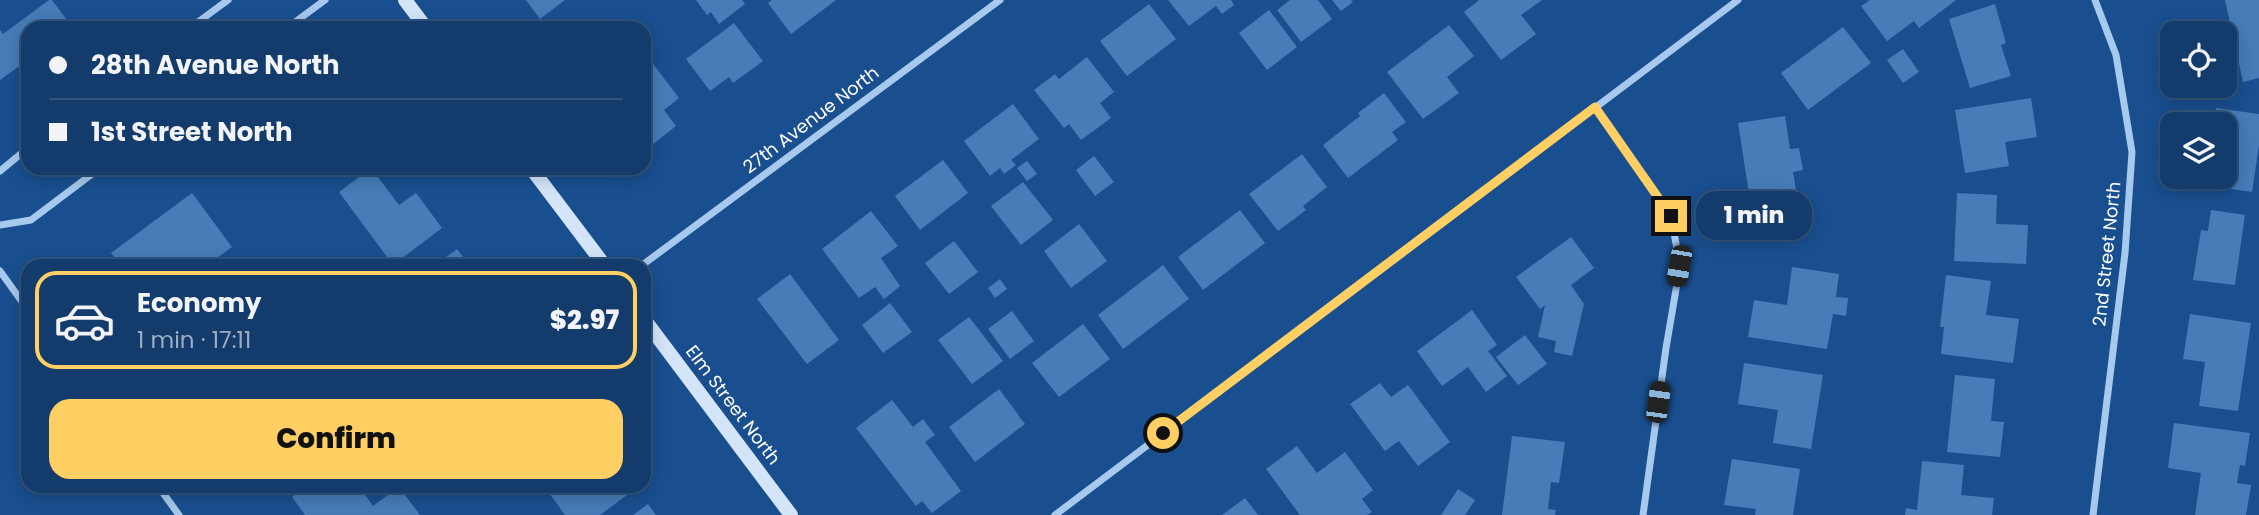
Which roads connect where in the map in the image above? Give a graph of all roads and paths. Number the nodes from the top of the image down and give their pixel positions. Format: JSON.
{"nodes":[{"id":1,"x":228,"y":0,"type":"edge"},
{"id":2,"x":325,"y":0,"type":"edge"},
{"id":3,"x":405,"y":0,"type":"edge"},
{"id":4,"x":1000,"y":0,"type":"edge"},
{"id":5,"x":1738,"y":0,"type":"edge"},
{"id":6,"x":2095,"y":0,"type":"edge"},
{"id":7,"x":200,"y":21,"type":"edge"},
{"id":8,"x":296,"y":21,"type":"edge"},
{"id":9,"x":421,"y":21,"type":"edge"},
{"id":10,"x":1595,"y":107,"type":"junction"},
{"id":11,"x":21,"y":154,"type":"edge"},
{"id":12,"x":0,"y":171,"type":"edge"},
{"id":13,"x":91,"y":175,"type":"edge"},
{"id":14,"x":536,"y":175,"type":"edge"},
{"id":15,"x":0,"y":225,"type":"edge"},
{"id":16,"x":600,"y":259,"type":"edge"},
{"id":17,"x":650,"y":259,"type":"edge"},
{"id":18,"x":0,"y":271,"type":"edge"},
{"id":19,"x":21,"y":300,"type":"edge"},
{"id":20,"x":651,"y":327,"type":"edge"},
{"id":21,"x":163,"y":493,"type":"edge"},
{"id":22,"x":179,"y":515,"type":"edge"},
{"id":23,"x":791,"y":515,"type":"edge"},
{"id":24,"x":1055,"y":515,"type":"edge"},
{"id":25,"x":1643,"y":515,"type":"edge"},
{"id":26,"x":2093,"y":515,"type":"edge"}],
"edges":[{"from":1,"to":7,"type":"street"},
{"from":2,"to":8,"type":"street"},
{"from":3,"to":9,"type":"street"},
{"from":4,"to":17,"type":"street","name":"27th Avenue North"},
{"from":5,"to":10,"type":"street"},
{"from":6,"to":26,"type":"street","name":"2nd Street North"},
{"from":10,"to":24,"type":"street"},
{"from":10,"to":25,"type":"street"},
{"from":11,"to":12,"type":"street"},
{"from":13,"to":15,"type":"street"},
{"from":14,"to":16,"type":"street"},
{"from":18,"to":19,"type":"street"},
{"from":20,"to":23,"type":"street","name":"Elm Street North"},
{"from":21,"to":22,"type":"street"}]}
